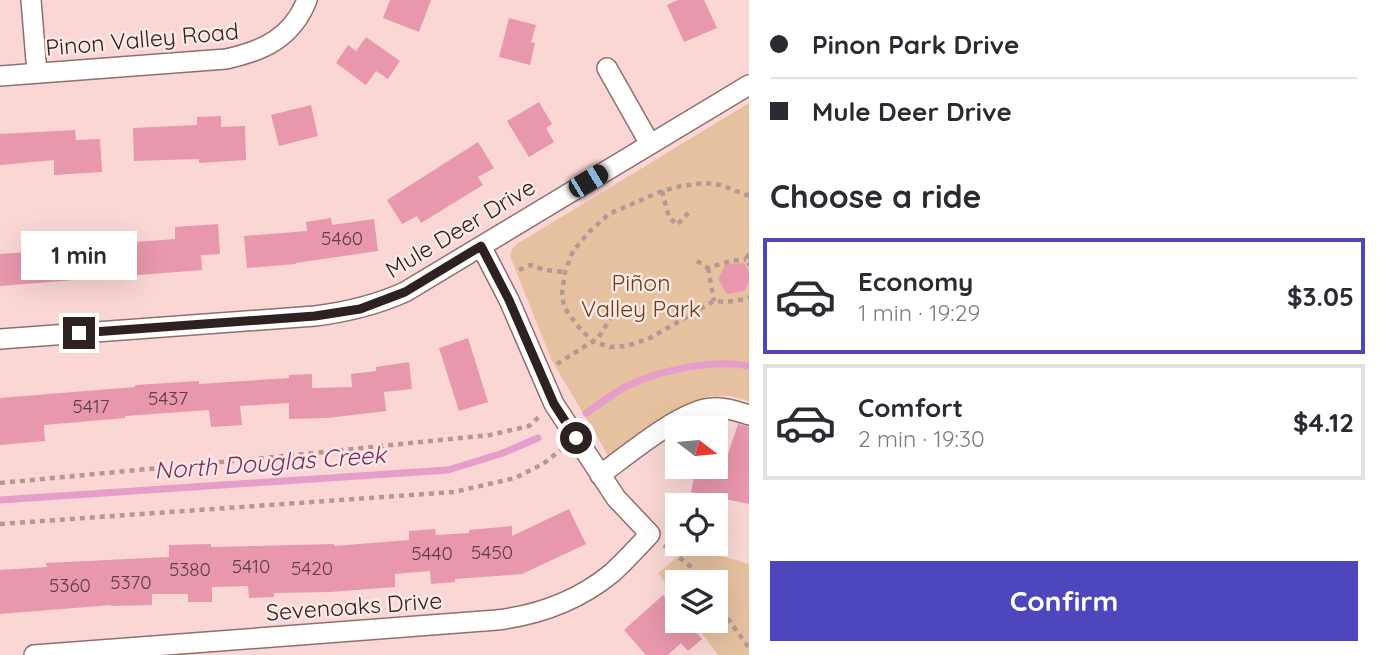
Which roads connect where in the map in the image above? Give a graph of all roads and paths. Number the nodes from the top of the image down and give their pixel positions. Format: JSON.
{"nodes":[{"id":1,"x":31,"y":0,"type":"edge"},
{"id":2,"x":307,"y":0,"type":"edge"},
{"id":3,"x":607,"y":68,"type":"dead end"},
{"id":4,"x":37,"y":73,"type":"junction"},
{"id":5,"x":0,"y":76,"type":"edge"},
{"id":6,"x":749,"y":85,"type":"edge"},
{"id":7,"x":650,"y":144,"type":"junction"},
{"id":8,"x":662,"y":191,"type":"junction"},
{"id":9,"x":749,"y":196,"type":"edge"},
{"id":10,"x":690,"y":211,"type":"dead end"},
{"id":11,"x":481,"y":246,"type":"junction"},
{"id":12,"x":748,"y":256,"type":"edge"},
{"id":13,"x":697,"y":261,"type":"dead end"},
{"id":14,"x":749,"y":265,"type":"edge"},
{"id":15,"x":708,"y":268,"type":"junction"},
{"id":16,"x":519,"y":270,"type":"dead end"},
{"id":17,"x":565,"y":272,"type":"junction"},
{"id":18,"x":749,"y":297,"type":"edge"},
{"id":19,"x":714,"y":301,"type":"junction"},
{"id":20,"x":625,"y":306,"type":"dead end"},
{"id":21,"x":0,"y":339,"type":"edge"},
{"id":22,"x":592,"y":341,"type":"junction"},
{"id":23,"x":541,"y":374,"type":"junction"},
{"id":24,"x":554,"y":404,"type":"junction"},
{"id":25,"x":749,"y":415,"type":"edge"},
{"id":26,"x":576,"y":438,"type":"junction"},
{"id":27,"x":600,"y":475,"type":"junction"},
{"id":28,"x":0,"y":483,"type":"edge"},
{"id":29,"x":0,"y":524,"type":"edge"},
{"id":30,"x":650,"y":534,"type":"junction"},
{"id":31,"x":693,"y":570,"type":"edge"},
{"id":32,"x":728,"y":619,"type":"edge"},
{"id":33,"x":749,"y":648,"type":"edge"},
{"id":34,"x":34,"y":655,"type":"edge"}],
"edges":[{"from":1,"to":4,"type":"street"},
{"from":2,"to":4,"type":"street","name":"Pinon Valley Road"},
{"from":3,"to":7,"type":"street"},
{"from":4,"to":5,"type":"street","name":"Pinon Valley Road"},
{"from":6,"to":7,"type":"street","name":"Mule Deer Drive"},
{"from":7,"to":11,"type":"street","name":"Mule Deer Drive"},
{"from":8,"to":9,"type":"path"},
{"from":8,"to":10,"type":"path"},
{"from":8,"to":17,"type":"path"},
{"from":11,"to":21,"type":"street","name":"Mule Deer Drive"},
{"from":11,"to":23,"type":"street"},
{"from":12,"to":14,"type":"path"},
{"from":12,"to":15,"type":"path"},
{"from":13,"to":15,"type":"path"},
{"from":15,"to":19,"type":"path"},
{"from":16,"to":17,"type":"path"},
{"from":17,"to":22,"type":"path"},
{"from":18,"to":19,"type":"path"},
{"from":19,"to":22,"type":"path"},
{"from":20,"to":22,"type":"path"},
{"from":22,"to":23,"type":"path"},
{"from":23,"to":24,"type":"street"},
{"from":24,"to":26,"type":"street"},
{"from":24,"to":28,"type":"path"},
{"from":25,"to":27,"type":"street"},
{"from":26,"to":27,"type":"street"},
{"from":26,"to":29,"type":"path"},
{"from":27,"to":30,"type":"street"},
{"from":30,"to":31,"type":"path"},
{"from":30,"to":34,"type":"street","name":"Sevenoaks Drive"},
{"from":32,"to":33,"type":"path"}]}
